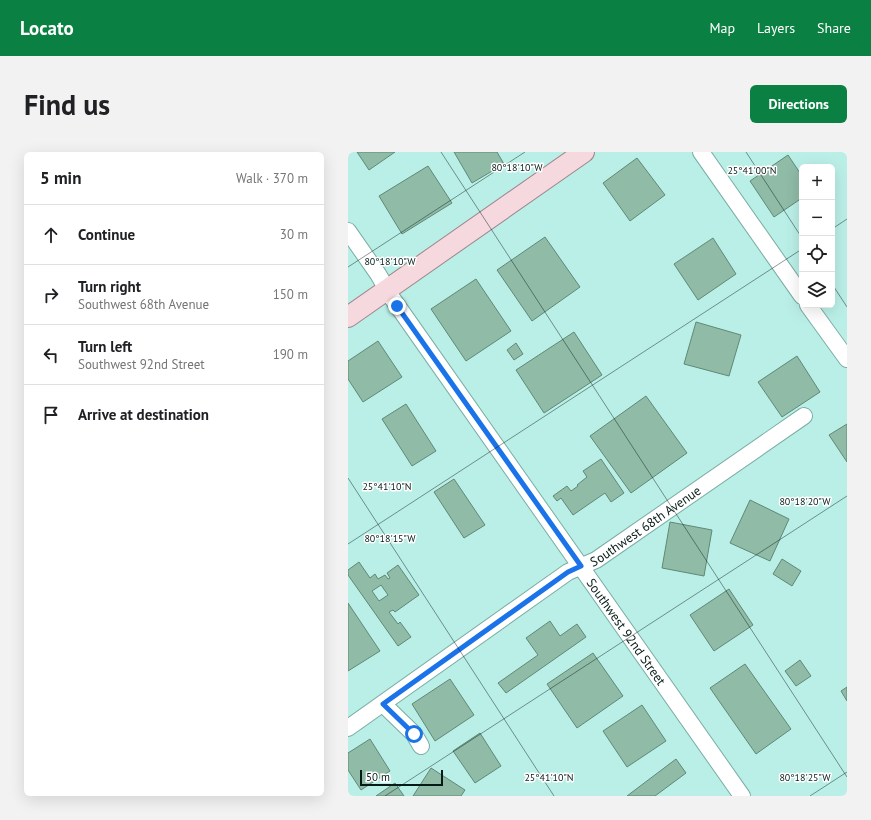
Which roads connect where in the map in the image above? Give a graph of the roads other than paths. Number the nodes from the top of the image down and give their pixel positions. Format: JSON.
{"nodes":[{"id":1,"x":584,"y":152,"type":"edge"},
{"id":2,"x":702,"y":152,"type":"edge"},
{"id":3,"x":348,"y":231,"type":"edge"},
{"id":4,"x":387,"y":290,"type":"junction"},
{"id":5,"x":799,"y":292,"type":"edge"},
{"id":6,"x":810,"y":308,"type":"edge"},
{"id":7,"x":348,"y":317,"type":"edge"},
{"id":8,"x":847,"y":360,"type":"edge"},
{"id":9,"x":804,"y":416,"type":"dead end"},
{"id":10,"x":581,"y":566,"type":"junction"},
{"id":11,"x":383,"y":704,"type":"junction"},
{"id":12,"x":348,"y":728,"type":"edge"},
{"id":13,"x":421,"y":746,"type":"dead end"},
{"id":14,"x":742,"y":796,"type":"edge"}],
"edges":[{"from":1,"to":4,"type":"main road"},
{"from":2,"to":5,"type":"street"},
{"from":3,"to":4,"type":"street","name":"Southwest 92nd Street"},
{"from":4,"to":7,"type":"main road"},
{"from":4,"to":10,"type":"street","name":"Southwest 92nd Street"},
{"from":6,"to":8,"type":"street"},
{"from":9,"to":10,"type":"street","name":"Southwest 68th Avenue"},
{"from":10,"to":11,"type":"street","name":"Southwest 68th Avenue"},
{"from":10,"to":14,"type":"street","name":"Southwest 92nd Street"},
{"from":11,"to":12,"type":"street","name":"Southwest 68th Avenue"},
{"from":11,"to":13,"type":"street"}]}
